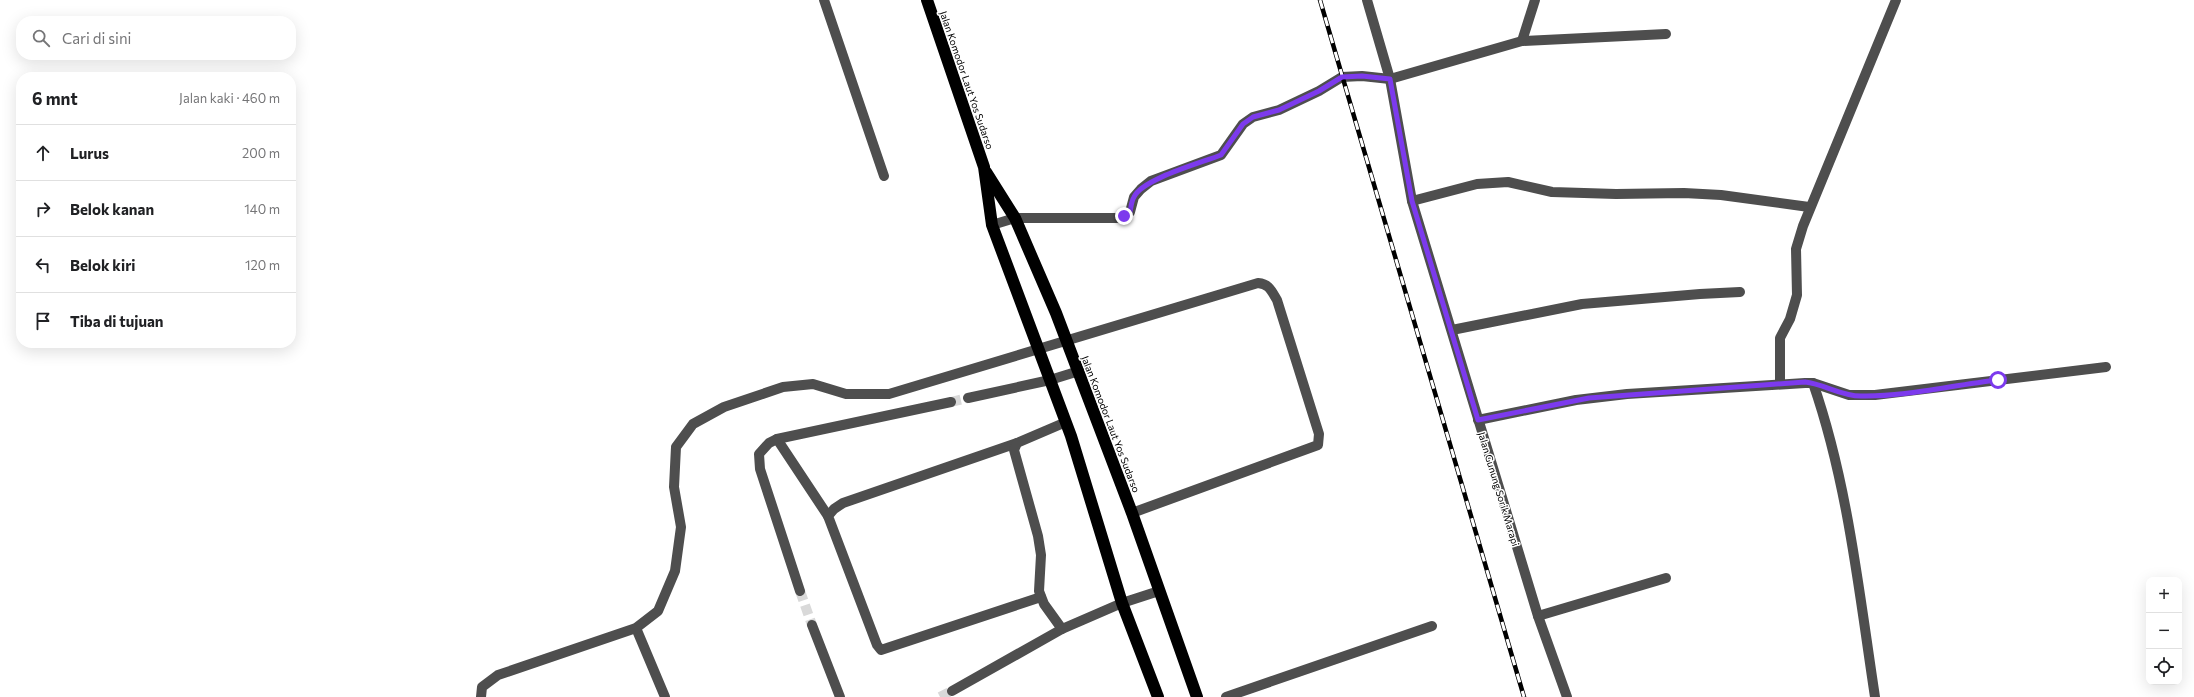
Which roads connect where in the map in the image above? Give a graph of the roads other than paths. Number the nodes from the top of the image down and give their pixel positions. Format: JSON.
{"nodes":[{"id":1,"x":824,"y":0,"type":"edge"},
{"id":2,"x":927,"y":0,"type":"edge"},
{"id":3,"x":1367,"y":0,"type":"edge"},
{"id":4,"x":1535,"y":0,"type":"edge"},
{"id":5,"x":1896,"y":0,"type":"edge"},
{"id":6,"x":1666,"y":34,"type":"dead end"},
{"id":7,"x":1522,"y":41,"type":"junction"},
{"id":8,"x":1390,"y":79,"type":"junction"},
{"id":9,"x":984,"y":168,"type":"junction"},
{"id":10,"x":884,"y":176,"type":"dead end"},
{"id":11,"x":1412,"y":201,"type":"junction"},
{"id":12,"x":1809,"y":207,"type":"junction"},
{"id":13,"x":1015,"y":218,"type":"junction"},
{"id":14,"x":992,"y":226,"type":"junction"},
{"id":15,"x":1740,"y":292,"type":"dead end"},
{"id":16,"x":1452,"y":330,"type":"junction"},
{"id":17,"x":1067,"y":340,"type":"junction"},
{"id":18,"x":1040,"y":350,"type":"junction"},
{"id":19,"x":2106,"y":367,"type":"dead end"},
{"id":20,"x":1079,"y":371,"type":"junction"},
{"id":21,"x":1050,"y":380,"type":"junction"},
{"id":22,"x":1813,"y":383,"type":"junction"},
{"id":23,"x":1780,"y":384,"type":"junction"},
{"id":24,"x":968,"y":398,"type":"tunnel mouth"},
{"id":25,"x":951,"y":402,"type":"tunnel mouth"},
{"id":26,"x":1478,"y":420,"type":"junction"},
{"id":27,"x":1066,"y":422,"type":"junction"},
{"id":28,"x":777,"y":439,"type":"junction"},
{"id":29,"x":1017,"y":443,"type":"junction"},
{"id":30,"x":1132,"y":513,"type":"junction"},
{"id":31,"x":828,"y":516,"type":"junction"},
{"id":32,"x":1666,"y":578,"type":"dead end"},
{"id":33,"x":1160,"y":590,"type":"junction"},
{"id":34,"x":800,"y":591,"type":"tunnel mouth"},
{"id":35,"x":1041,"y":597,"type":"junction"},
{"id":36,"x":1122,"y":603,"type":"junction"},
{"id":37,"x":1538,"y":616,"type":"junction"},
{"id":38,"x":812,"y":626,"type":"tunnel mouth"},
{"id":39,"x":1432,"y":626,"type":"dead end"},
{"id":40,"x":636,"y":628,"type":"junction"},
{"id":41,"x":1062,"y":629,"type":"junction"},
{"id":42,"x":952,"y":691,"type":"tunnel mouth"},
{"id":43,"x":481,"y":697,"type":"edge"},
{"id":44,"x":665,"y":697,"type":"edge"},
{"id":45,"x":840,"y":697,"type":"edge"},
{"id":46,"x":1158,"y":697,"type":"edge"},
{"id":47,"x":1197,"y":697,"type":"edge"},
{"id":48,"x":1226,"y":697,"type":"edge"},
{"id":49,"x":1567,"y":697,"type":"edge"},
{"id":50,"x":1875,"y":697,"type":"edge"}],
"edges":[{"from":1,"to":10,"type":"street"},
{"from":2,"to":9,"type":"highway","name":"Jalan Komodor Laut Yos Sudarso"},
{"from":3,"to":8,"type":"street","name":"Jalan Gunung Sorik Marapi"},
{"from":4,"to":7,"type":"street"},
{"from":5,"to":12,"type":"street"},
{"from":6,"to":7,"type":"street"},
{"from":7,"to":8,"type":"street"},
{"from":8,"to":11,"type":"street","name":"Jalan Gunung Sorik Marapi"},
{"from":8,"to":13,"type":"street"},
{"from":9,"to":13,"type":"highway","name":"Jalan Komodor Laut Yos Sudarso"},
{"from":9,"to":14,"type":"highway","name":"Jalan Komodor Laut Yos Sudarso"},
{"from":11,"to":12,"type":"street"},
{"from":11,"to":16,"type":"street","name":"Jalan Gunung Sorik Marapi"},
{"from":12,"to":23,"type":"street"},
{"from":13,"to":14,"type":"street"},
{"from":13,"to":17,"type":"highway","name":"Jalan Komodor Laut Yos Sudarso"},
{"from":14,"to":18,"type":"highway","name":"Jalan Komodor Laut Yos Sudarso"},
{"from":15,"to":16,"type":"street"},
{"from":16,"to":26,"type":"street","name":"Jalan Gunung Sorik Marapi"},
{"from":17,"to":18,"type":"street"},
{"from":17,"to":20,"type":"highway","name":"Jalan Komodor Laut Yos Sudarso"},
{"from":17,"to":30,"type":"street"},
{"from":18,"to":21,"type":"highway","name":"Jalan Komodor Laut Yos Sudarso"},
{"from":18,"to":40,"type":"street"},
{"from":19,"to":22,"type":"street"},
{"from":20,"to":21,"type":"street"},
{"from":20,"to":30,"type":"highway","name":"Jalan Komodor Laut Yos Sudarso"},
{"from":21,"to":24,"type":"street"},
{"from":21,"to":27,"type":"highway","name":"Jalan Komodor Laut Yos Sudarso"},
{"from":22,"to":23,"type":"street"},
{"from":22,"to":50,"type":"street"},
{"from":23,"to":26,"type":"street"},
{"from":25,"to":28,"type":"street"},
{"from":26,"to":37,"type":"street","name":"Jalan Gunung Sorik Marapi"},
{"from":27,"to":29,"type":"street"},
{"from":27,"to":36,"type":"highway","name":"Jalan Komodor Laut Yos Sudarso"},
{"from":28,"to":31,"type":"street"},
{"from":28,"to":34,"type":"street"},
{"from":29,"to":31,"type":"street"},
{"from":29,"to":35,"type":"street"},
{"from":30,"to":33,"type":"highway","name":"Jalan Komodor Laut Yos Sudarso"},
{"from":31,"to":35,"type":"street"},
{"from":32,"to":37,"type":"street"},
{"from":33,"to":36,"type":"street"},
{"from":33,"to":47,"type":"highway","name":"Jalan Komodor Laut Yos Sudarso"},
{"from":35,"to":41,"type":"street"},
{"from":36,"to":41,"type":"street"},
{"from":36,"to":46,"type":"highway","name":"Jalan Komodor Laut Yos Sudarso"},
{"from":37,"to":49,"type":"street","name":"Jalan Gunung Sorik Marapi"},
{"from":38,"to":45,"type":"street"},
{"from":39,"to":48,"type":"street"},
{"from":40,"to":43,"type":"street"},
{"from":40,"to":44,"type":"street"},
{"from":41,"to":42,"type":"street"}]}
